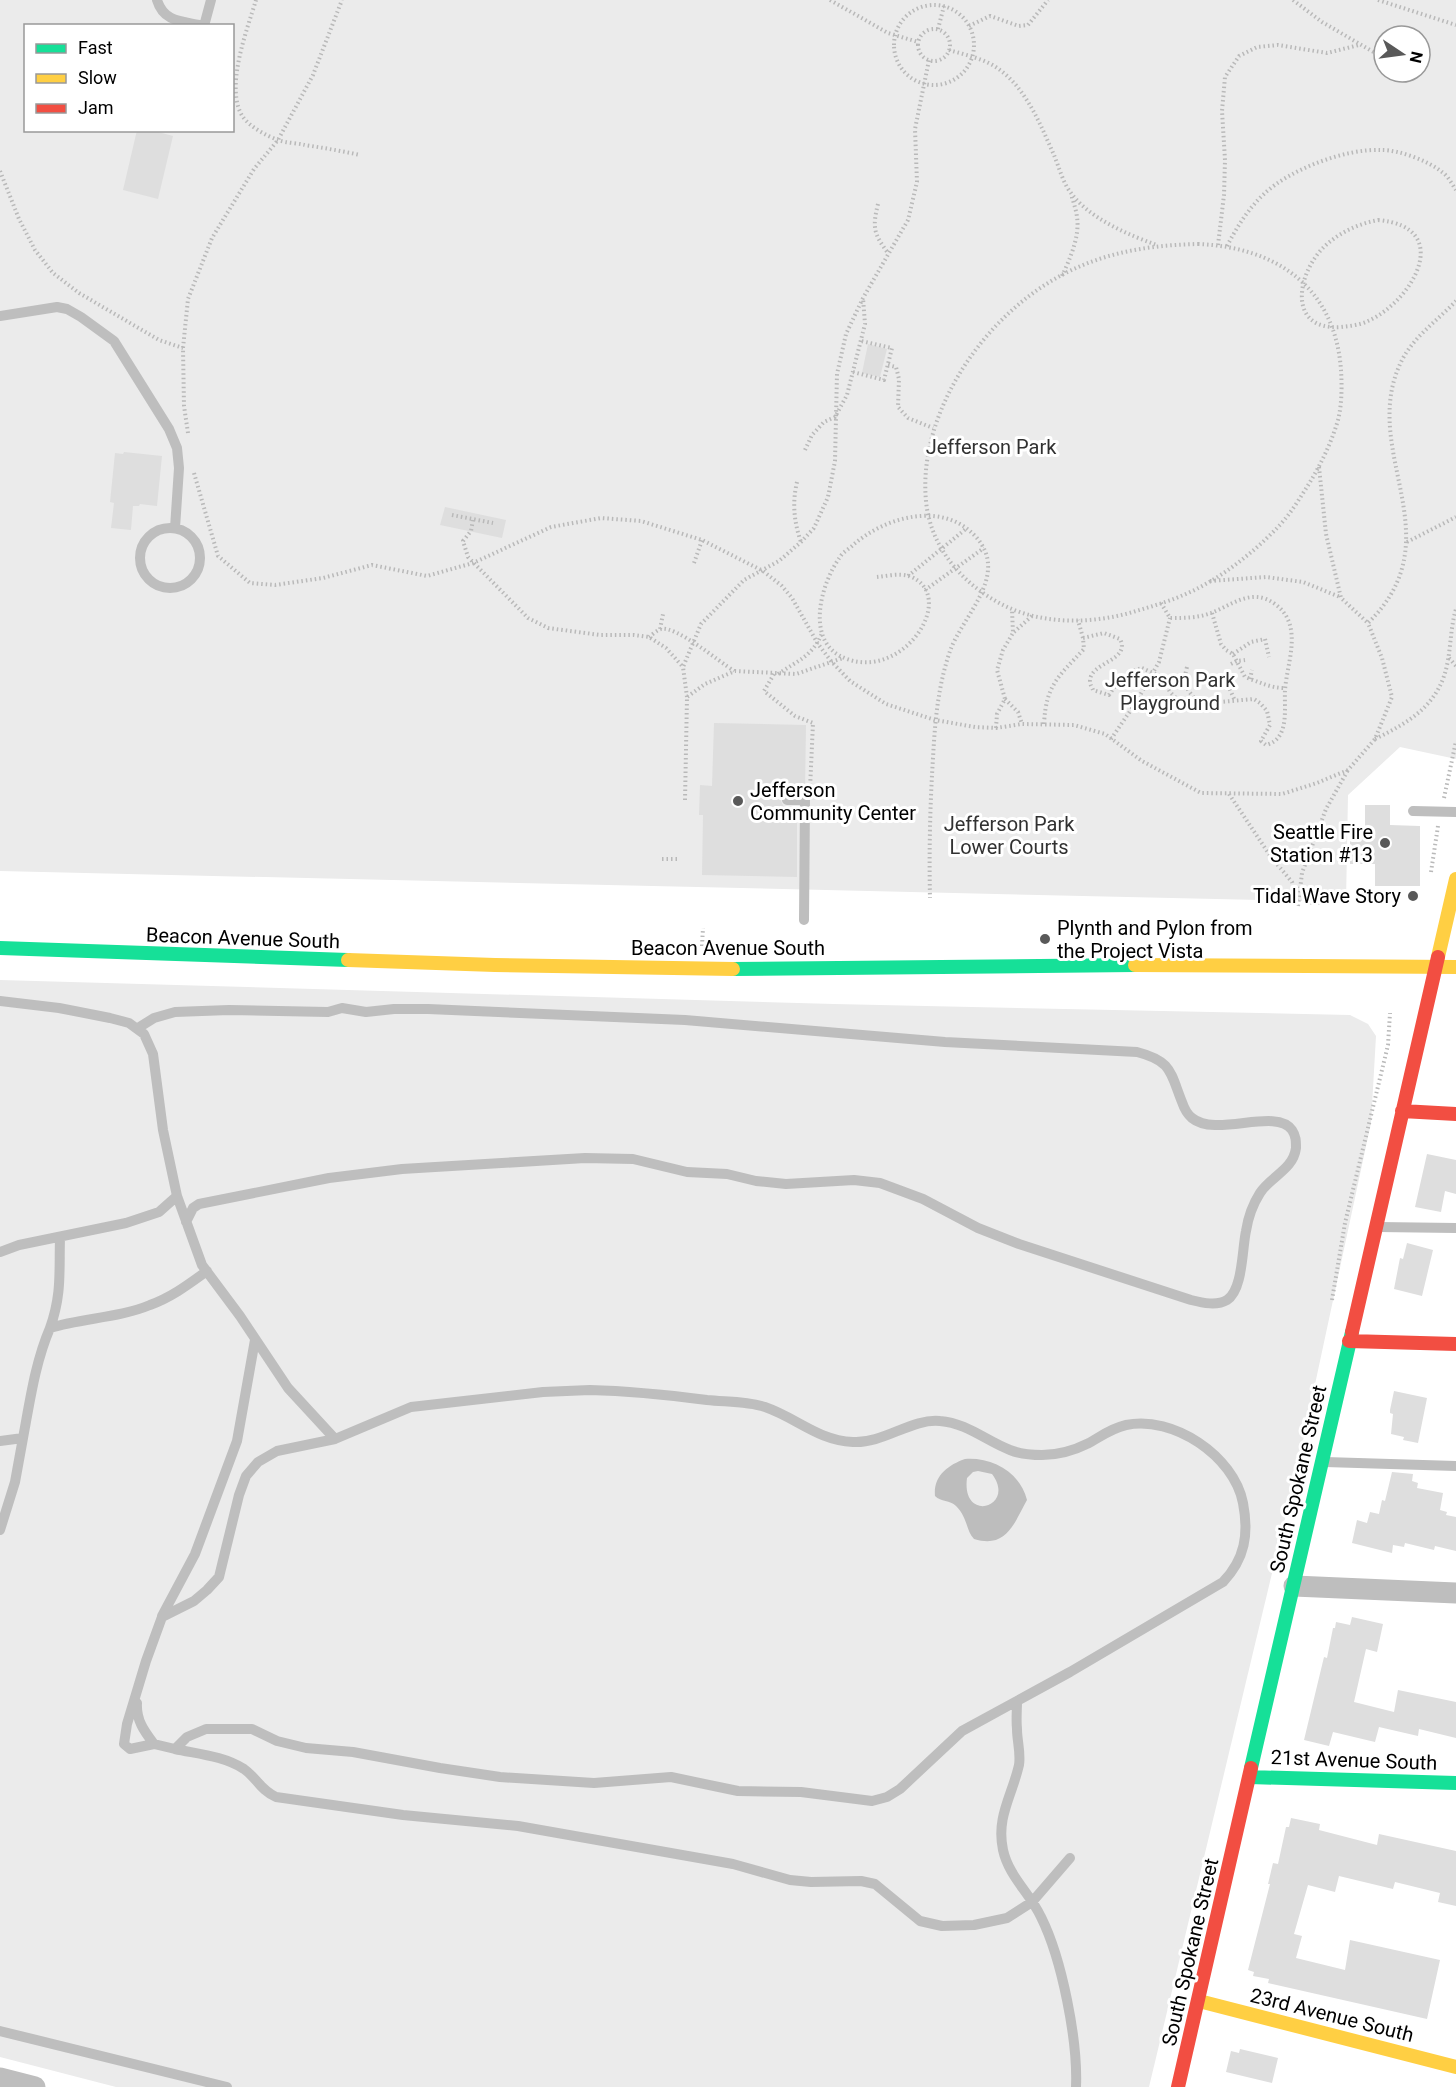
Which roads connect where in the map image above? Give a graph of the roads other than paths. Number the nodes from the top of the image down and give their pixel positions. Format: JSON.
{"nodes":[{"id":1,"x":157,"y":0,"type":"edge"},
{"id":2,"x":211,"y":0,"type":"edge"},
{"id":3,"x":196,"y":24,"type":"edge"},
{"id":4,"x":205,"y":24,"type":"edge"},
{"id":5,"x":0,"y":316,"type":"edge"},
{"id":6,"x":175,"y":528,"type":"junction"},
{"id":7,"x":787,"y":800,"type":"dead end"},
{"id":8,"x":1413,"y":811,"type":"dead end"},
{"id":9,"x":1456,"y":812,"type":"edge"},
{"id":10,"x":1456,"y":879,"type":"edge"},
{"id":11,"x":804,"y":920,"type":"dead end"},
{"id":12,"x":0,"y":948,"type":"edge"},
{"id":13,"x":1436,"y":966,"type":"junction"},
{"id":14,"x":1456,"y":967,"type":"edge"},
{"id":15,"x":0,"y":1001,"type":"edge"},
{"id":16,"x":138,"y":1028,"type":"junction"},
{"id":17,"x":1402,"y":1112,"type":"junction"},
{"id":18,"x":1456,"y":1114,"type":"edge"},
{"id":19,"x":177,"y":1196,"type":"junction"},
{"id":20,"x":186,"y":1222,"type":"junction"},
{"id":21,"x":1375,"y":1227,"type":"junction"},
{"id":22,"x":1456,"y":1228,"type":"edge"},
{"id":23,"x":60,"y":1237,"type":"junction"},
{"id":24,"x":0,"y":1252,"type":"edge"},
{"id":25,"x":207,"y":1271,"type":"junction"},
{"id":26,"x":50,"y":1328,"type":"junction"},
{"id":27,"x":255,"y":1340,"type":"junction"},
{"id":28,"x":1349,"y":1341,"type":"junction"},
{"id":29,"x":1456,"y":1344,"type":"edge"},
{"id":30,"x":23,"y":1438,"type":"junction"},
{"id":31,"x":335,"y":1438,"type":"junction"},
{"id":32,"x":0,"y":1442,"type":"edge"},
{"id":33,"x":1322,"y":1462,"type":"junction"},
{"id":34,"x":1456,"y":1466,"type":"edge"},
{"id":35,"x":0,"y":1530,"type":"edge"},
{"id":36,"x":1293,"y":1586,"type":"junction"},
{"id":37,"x":1456,"y":1593,"type":"edge"},
{"id":38,"x":162,"y":1617,"type":"junction"},
{"id":39,"x":137,"y":1694,"type":"junction"},
{"id":40,"x":1017,"y":1701,"type":"junction"},
{"id":41,"x":142,"y":1728,"type":"junction"},
{"id":42,"x":154,"y":1744,"type":"junction"},
{"id":43,"x":141,"y":1746,"type":"junction"},
{"id":44,"x":175,"y":1749,"type":"junction"},
{"id":45,"x":1250,"y":1777,"type":"junction"},
{"id":46,"x":1456,"y":1783,"type":"edge"},
{"id":47,"x":1070,"y":1858,"type":"dead end"},
{"id":48,"x":1032,"y":1902,"type":"junction"},
{"id":49,"x":1199,"y":2001,"type":"junction"},
{"id":50,"x":0,"y":2031,"type":"edge"},
{"id":51,"x":1456,"y":2067,"type":"edge"},
{"id":52,"x":0,"y":2078,"type":"edge"},
{"id":53,"x":34,"y":2087,"type":"edge"},
{"id":54,"x":227,"y":2087,"type":"edge"},
{"id":55,"x":1076,"y":2087,"type":"edge"},
{"id":56,"x":1179,"y":2087,"type":"edge"}],
"edges":[{"from":1,"to":3,"type":"lane"},
{"from":2,"to":4,"type":"lane"},
{"from":5,"to":6,"type":"lane"},
{"from":6,"to":6,"type":"lane"},
{"from":7,"to":11,"type":"lane"},
{"from":8,"to":9,"type":"lane"},
{"from":10,"to":13,"type":"street","name":"South Spokane Street"},
{"from":12,"to":13,"type":"street","name":"Beacon Avenue South"},
{"from":13,"to":14,"type":"street","name":"Beacon Avenue South"},
{"from":13,"to":17,"type":"street","name":"South Spokane Street"},
{"from":15,"to":16,"type":"lane"},
{"from":16,"to":19,"type":"lane"},
{"from":16,"to":20,"type":"lane"},
{"from":17,"to":18,"type":"street"},
{"from":17,"to":21,"type":"street","name":"South Spokane Street"},
{"from":19,"to":20,"type":"lane"},
{"from":19,"to":23,"type":"lane"},
{"from":20,"to":25,"type":"lane"},
{"from":21,"to":22,"type":"lane"},
{"from":21,"to":28,"type":"street","name":"South Spokane Street"},
{"from":23,"to":24,"type":"lane"},
{"from":23,"to":26,"type":"lane"},
{"from":25,"to":26,"type":"lane"},
{"from":25,"to":27,"type":"lane"},
{"from":26,"to":30,"type":"lane"},
{"from":27,"to":31,"type":"lane"},
{"from":27,"to":38,"type":"lane"},
{"from":28,"to":29,"type":"street"},
{"from":28,"to":33,"type":"street","name":"South Spokane Street"},
{"from":30,"to":32,"type":"lane"},
{"from":30,"to":35,"type":"lane"},
{"from":31,"to":38,"type":"lane"},
{"from":31,"to":40,"type":"lane"},
{"from":33,"to":34,"type":"lane"},
{"from":33,"to":36,"type":"street","name":"South Spokane Street"},
{"from":36,"to":37,"type":"street"},
{"from":36,"to":45,"type":"street","name":"South Spokane Street"},
{"from":38,"to":39,"type":"lane"},
{"from":39,"to":41,"type":"lane"},
{"from":39,"to":43,"type":"lane"},
{"from":40,"to":44,"type":"lane"},
{"from":40,"to":48,"type":"lane"},
{"from":41,"to":42,"type":"lane"},
{"from":41,"to":43,"type":"lane"},
{"from":42,"to":43,"type":"lane"},
{"from":42,"to":44,"type":"lane"},
{"from":44,"to":48,"type":"lane"},
{"from":45,"to":46,"type":"street","name":"21st Avenue South"},
{"from":45,"to":49,"type":"street","name":"South Spokane Street"},
{"from":47,"to":48,"type":"lane"},
{"from":48,"to":55,"type":"lane"},
{"from":49,"to":51,"type":"street","name":"23rd Avenue South"},
{"from":49,"to":56,"type":"street","name":"South Spokane Street"},
{"from":50,"to":54,"type":"lane"},
{"from":52,"to":53,"type":"street"}]}
